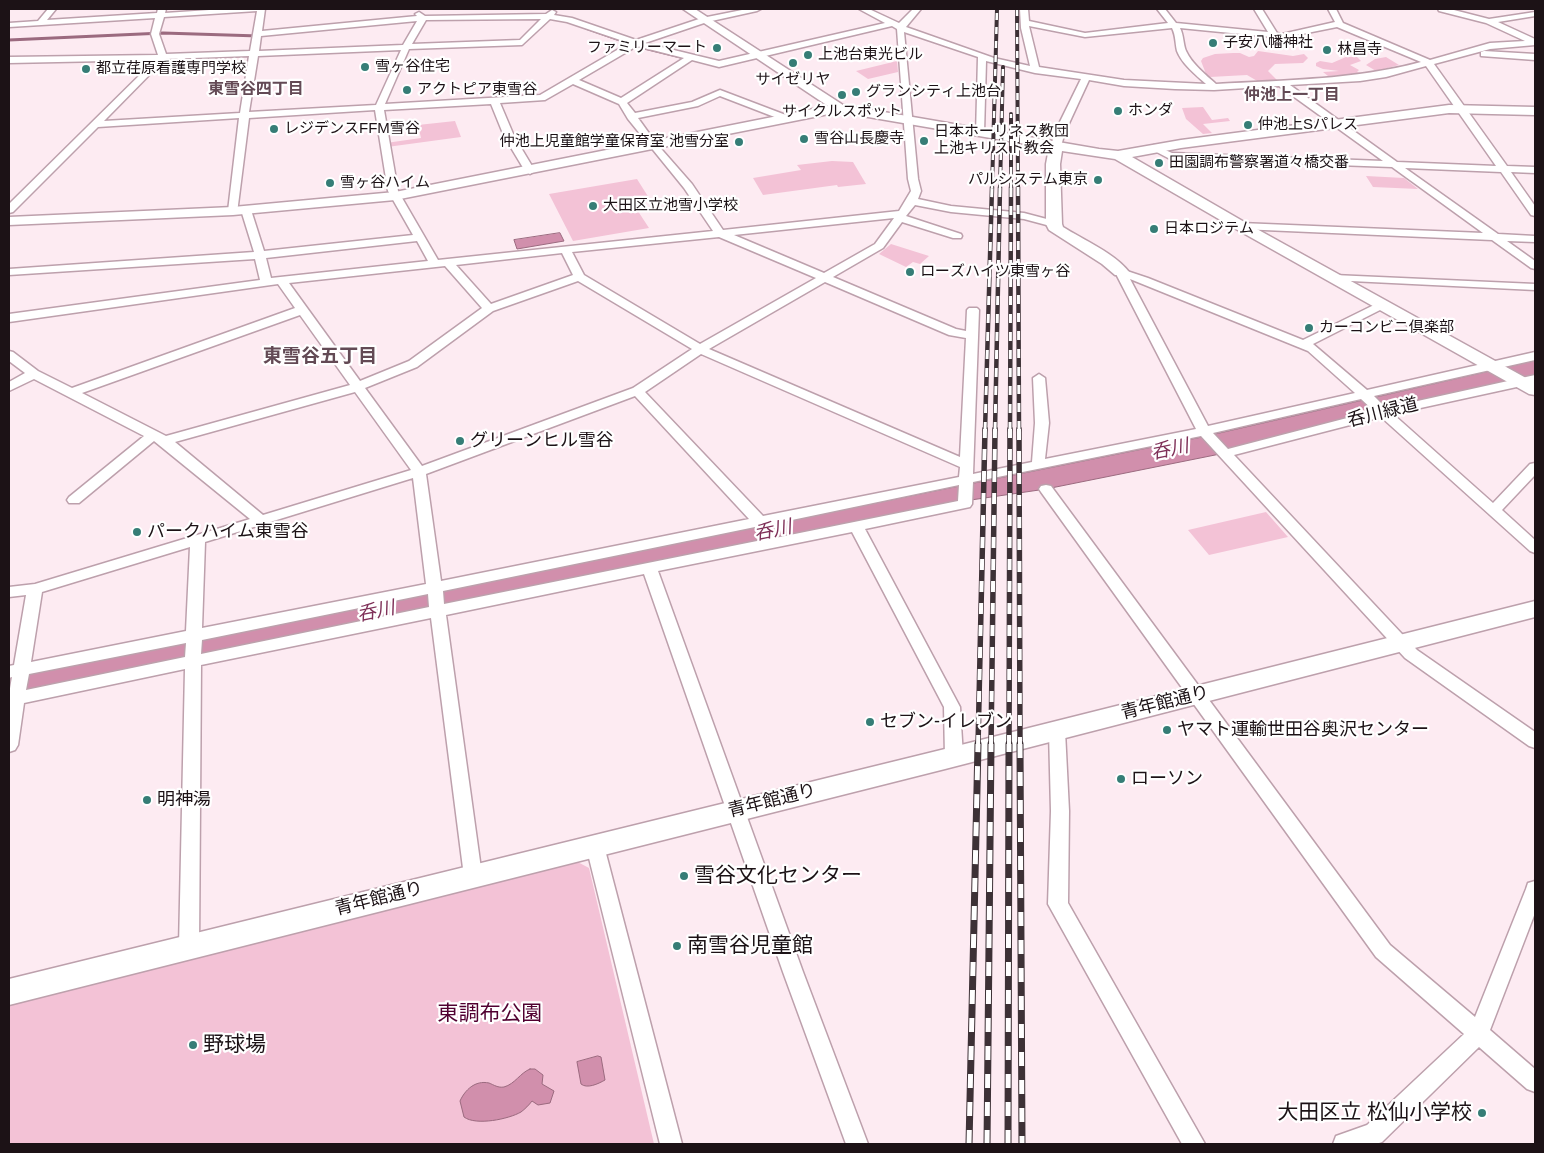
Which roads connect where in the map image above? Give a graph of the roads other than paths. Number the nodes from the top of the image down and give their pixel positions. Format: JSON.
{"nodes":[{"id":1,"x":52,"y":9,"type":"edge"},
{"id":2,"x":257,"y":9,"type":"edge"},
{"id":3,"x":261,"y":9,"type":"edge"},
{"id":4,"x":414,"y":9,"type":"edge"},
{"id":5,"x":562,"y":9,"type":"edge"},
{"id":6,"x":688,"y":9,"type":"edge"},
{"id":7,"x":757,"y":9,"type":"edge"},
{"id":8,"x":863,"y":9,"type":"edge"},
{"id":9,"x":916,"y":9,"type":"edge"},
{"id":10,"x":1024,"y":9,"type":"edge"},
{"id":11,"x":1161,"y":9,"type":"edge"},
{"id":12,"x":1258,"y":9,"type":"edge"},
{"id":13,"x":1332,"y":9,"type":"edge"},
{"id":14,"x":1442,"y":9,"type":"edge"},
{"id":15,"x":161,"y":12,"type":"edge"},
{"id":16,"x":548,"y":14,"type":"edge"},
{"id":17,"x":1535,"y":14,"type":"edge"},
{"id":18,"x":422,"y":19,"type":"junction"},
{"id":19,"x":1066,"y":19,"type":"dead end"},
{"id":20,"x":705,"y":20,"type":"junction"},
{"id":21,"x":1489,"y":21,"type":"junction"},
{"id":22,"x":40,"y":23,"type":"junction"},
{"id":23,"x":891,"y":24,"type":"junction"},
{"id":24,"x":1026,"y":24,"type":"junction"},
{"id":25,"x":1338,"y":24,"type":"junction"},
{"id":26,"x":9,"y":25,"type":"edge"},
{"id":27,"x":1175,"y":25,"type":"junction"},
{"id":28,"x":901,"y":29,"type":"junction"},
{"id":29,"x":1056,"y":29,"type":"junction"},
{"id":30,"x":258,"y":35,"type":"junction"},
{"id":31,"x":1275,"y":36,"type":"junction"},
{"id":32,"x":1535,"y":43,"type":"edge"},
{"id":33,"x":634,"y":44,"type":"junction"},
{"id":34,"x":406,"y":47,"type":"junction"},
{"id":35,"x":255,"y":53,"type":"junction"},
{"id":36,"x":1467,"y":53,"type":"junction"},
{"id":37,"x":758,"y":54,"type":"junction"},
{"id":38,"x":163,"y":57,"type":"junction"},
{"id":39,"x":691,"y":57,"type":"junction"},
{"id":40,"x":982,"y":57,"type":"junction"},
{"id":41,"x":1535,"y":57,"type":"edge"},
{"id":42,"x":9,"y":60,"type":"edge"},
{"id":43,"x":1428,"y":62,"type":"junction"},
{"id":44,"x":1035,"y":70,"type":"junction"},
{"id":45,"x":1086,"y":77,"type":"junction"},
{"id":46,"x":572,"y":80,"type":"junction"},
{"id":47,"x":1281,"y":83,"type":"junction"},
{"id":48,"x":1214,"y":87,"type":"junction"},
{"id":49,"x":494,"y":101,"type":"junction"},
{"id":50,"x":622,"y":102,"type":"junction"},
{"id":51,"x":379,"y":108,"type":"junction"},
{"id":52,"x":839,"y":108,"type":"junction"},
{"id":53,"x":1461,"y":108,"type":"junction"},
{"id":54,"x":1535,"y":111,"type":"edge"},
{"id":55,"x":244,"y":117,"type":"junction"},
{"id":56,"x":631,"y":117,"type":"junction"},
{"id":57,"x":788,"y":119,"type":"junction"},
{"id":58,"x":908,"y":123,"type":"junction"},
{"id":59,"x":94,"y":124,"type":"junction"},
{"id":60,"x":1337,"y":125,"type":"junction"},
{"id":61,"x":979,"y":133,"type":"junction"},
{"id":62,"x":653,"y":145,"type":"junction"},
{"id":63,"x":1056,"y":146,"type":"junction"},
{"id":64,"x":1154,"y":148,"type":"junction"},
{"id":65,"x":1118,"y":155,"type":"junction"},
{"id":66,"x":1396,"y":165,"type":"junction"},
{"id":67,"x":1505,"y":169,"type":"junction"},
{"id":68,"x":1535,"y":170,"type":"edge"},
{"id":69,"x":530,"y":171,"type":"junction"},
{"id":70,"x":395,"y":196,"type":"junction"},
{"id":71,"x":912,"y":201,"type":"junction"},
{"id":72,"x":9,"y":210,"type":"edge"},
{"id":73,"x":240,"y":211,"type":"junction"},
{"id":74,"x":1535,"y":213,"type":"edge"},
{"id":75,"x":900,"y":215,"type":"junction"},
{"id":76,"x":9,"y":221,"type":"edge"},
{"id":77,"x":1054,"y":224,"type":"junction"},
{"id":78,"x":1242,"y":226,"type":"junction"},
{"id":79,"x":720,"y":233,"type":"junction"},
{"id":80,"x":957,"y":236,"type":"dead end"},
{"id":81,"x":419,"y":238,"type":"junction"},
{"id":82,"x":1494,"y":238,"type":"junction"},
{"id":83,"x":1535,"y":239,"type":"edge"},
{"id":84,"x":565,"y":249,"type":"junction"},
{"id":85,"x":260,"y":255,"type":"junction"},
{"id":86,"x":448,"y":262,"type":"junction"},
{"id":87,"x":435,"y":264,"type":"junction"},
{"id":88,"x":1535,"y":266,"type":"edge"},
{"id":89,"x":9,"y":272,"type":"edge"},
{"id":90,"x":1121,"y":272,"type":"junction"},
{"id":91,"x":579,"y":277,"type":"junction"},
{"id":92,"x":826,"y":277,"type":"junction"},
{"id":93,"x":1334,"y":278,"type":"junction"},
{"id":94,"x":281,"y":280,"type":"junction"},
{"id":95,"x":266,"y":282,"type":"junction"},
{"id":96,"x":1535,"y":287,"type":"edge"},
{"id":97,"x":1382,"y":305,"type":"junction"},
{"id":98,"x":489,"y":309,"type":"junction"},
{"id":99,"x":302,"y":310,"type":"junction"},
{"id":100,"x":973,"y":310,"type":"dead end"},
{"id":101,"x":9,"y":318,"type":"edge"},
{"id":102,"x":971,"y":335,"type":"junction"},
{"id":103,"x":1304,"y":344,"type":"junction"},
{"id":104,"x":700,"y":349,"type":"junction"},
{"id":105,"x":9,"y":355,"type":"edge"},
{"id":106,"x":1535,"y":356,"type":"edge"},
{"id":107,"x":1494,"y":367,"type":"junction"},
{"id":108,"x":34,"y":374,"type":"junction"},
{"id":109,"x":1039,"y":378,"type":"dead end"},
{"id":110,"x":1527,"y":383,"type":"edge"},
{"id":111,"x":9,"y":387,"type":"edge"},
{"id":112,"x":357,"y":387,"type":"junction"},
{"id":113,"x":637,"y":391,"type":"junction"},
{"id":114,"x":71,"y":393,"type":"junction"},
{"id":115,"x":1367,"y":397,"type":"junction"},
{"id":116,"x":1383,"y":412,"type":"junction"},
{"id":117,"x":1204,"y":431,"type":"junction"},
{"id":118,"x":159,"y":438,"type":"junction"},
{"id":119,"x":1228,"y":452,"type":"junction"},
{"id":120,"x":1038,"y":465,"type":"junction"},
{"id":121,"x":1535,"y":467,"type":"edge"},
{"id":122,"x":419,"y":472,"type":"junction"},
{"id":123,"x":965,"y":472,"type":"junction"},
{"id":124,"x":1046,"y":489,"type":"dead end"},
{"id":125,"x":74,"y":500,"type":"dead end"},
{"id":126,"x":1493,"y":511,"type":"junction"},
{"id":127,"x":261,"y":520,"type":"junction"},
{"id":128,"x":760,"y":523,"type":"junction"},
{"id":129,"x":856,"y":526,"type":"junction"},
{"id":130,"x":198,"y":541,"type":"junction"},
{"id":131,"x":770,"y":543,"type":"junction"},
{"id":132,"x":1535,"y":548,"type":"edge"},
{"id":133,"x":649,"y":567,"type":"junction"},
{"id":134,"x":35,"y":589,"type":"junction"},
{"id":135,"x":434,"y":590,"type":"junction"},
{"id":136,"x":9,"y":592,"type":"edge"},
{"id":137,"x":1535,"y":609,"type":"edge"},
{"id":138,"x":437,"y":611,"type":"junction"},
{"id":139,"x":195,"y":637,"type":"junction"},
{"id":140,"x":1400,"y":643,"type":"junction"},
{"id":141,"x":193,"y":661,"type":"junction"},
{"id":142,"x":17,"y":671,"type":"edge"},
{"id":143,"x":1198,"y":695,"type":"junction"},
{"id":144,"x":14,"y":699,"type":"edge"},
{"id":145,"x":1056,"y":731,"type":"junction"},
{"id":146,"x":1535,"y":741,"type":"edge"},
{"id":147,"x":9,"y":745,"type":"edge"},
{"id":148,"x":954,"y":757,"type":"junction"},
{"id":149,"x":736,"y":810,"type":"junction"},
{"id":150,"x":595,"y":846,"type":"junction"},
{"id":151,"x":473,"y":876,"type":"junction"},
{"id":152,"x":1535,"y":889,"type":"edge"},
{"id":153,"x":188,"y":947,"type":"junction"},
{"id":154,"x":9,"y":992,"type":"edge"},
{"id":155,"x":1479,"y":1033,"type":"junction"},
{"id":156,"x":1535,"y":1082,"type":"edge"},
{"id":157,"x":671,"y":1144,"type":"edge"},
{"id":158,"x":857,"y":1144,"type":"edge"},
{"id":159,"x":1194,"y":1144,"type":"edge"},
{"id":160,"x":1344,"y":1144,"type":"edge"}],
"edges":[{"from":1,"to":22,"type":"street"},
{"from":2,"to":15,"type":"street"},
{"from":3,"to":30,"type":"street"},
{"from":4,"to":18,"type":"street"},
{"from":5,"to":16,"type":"street"},
{"from":6,"to":20,"type":"street"},
{"from":7,"to":20,"type":"street"},
{"from":8,"to":23,"type":"street"},
{"from":9,"to":28,"type":"street"},
{"from":10,"to":24,"type":"street"},
{"from":11,"to":27,"type":"street"},
{"from":12,"to":31,"type":"street"},
{"from":13,"to":25,"type":"street"},
{"from":14,"to":21,"type":"street"},
{"from":15,"to":22,"type":"street"},
{"from":15,"to":38,"type":"street"},
{"from":16,"to":18,"type":"street"},
{"from":16,"to":33,"type":"street"},
{"from":16,"to":34,"type":"street"},
{"from":17,"to":21,"type":"street"},
{"from":18,"to":30,"type":"street"},
{"from":18,"to":34,"type":"street"},
{"from":19,"to":29,"type":"street"},
{"from":20,"to":33,"type":"street"},
{"from":20,"to":37,"type":"street"},
{"from":21,"to":32,"type":"street"},
{"from":22,"to":26,"type":"street"},
{"from":23,"to":28,"type":"street"},
{"from":23,"to":37,"type":"street"},
{"from":24,"to":29,"type":"street"},
{"from":24,"to":44,"type":"street"},
{"from":25,"to":31,"type":"street"},
{"from":25,"to":43,"type":"street"},
{"from":27,"to":29,"type":"street"},
{"from":27,"to":31,"type":"street"},
{"from":27,"to":48,"type":"street"},
{"from":28,"to":40,"type":"street"},
{"from":28,"to":58,"type":"street"},
{"from":30,"to":35,"type":"street"},
{"from":32,"to":36,"type":"street"},
{"from":33,"to":39,"type":"street"},
{"from":33,"to":46,"type":"street"},
{"from":34,"to":35,"type":"street"},
{"from":34,"to":51,"type":"street"},
{"from":35,"to":38,"type":"street"},
{"from":35,"to":55,"type":"street"},
{"from":36,"to":41,"type":"street"},
{"from":36,"to":43,"type":"street"},
{"from":37,"to":39,"type":"street"},
{"from":37,"to":52,"type":"street"},
{"from":38,"to":42,"type":"street"},
{"from":38,"to":59,"type":"street"},
{"from":39,"to":50,"type":"street"},
{"from":40,"to":44,"type":"street"},
{"from":40,"to":61,"type":"street"},
{"from":43,"to":47,"type":"street"},
{"from":43,"to":53,"type":"street"},
{"from":44,"to":45,"type":"street"},
{"from":45,"to":48,"type":"street"},
{"from":45,"to":63,"type":"street"},
{"from":46,"to":49,"type":"street"},
{"from":46,"to":50,"type":"street"},
{"from":47,"to":48,"type":"street"},
{"from":47,"to":60,"type":"street"},
{"from":49,"to":51,"type":"street"},
{"from":49,"to":69,"type":"street"},
{"from":50,"to":56,"type":"street"},
{"from":51,"to":55,"type":"street"},
{"from":51,"to":70,"type":"street"},
{"from":52,"to":57,"type":"street"},
{"from":52,"to":58,"type":"street"},
{"from":53,"to":54,"type":"street"},
{"from":53,"to":60,"type":"street"},
{"from":53,"to":67,"type":"street"},
{"from":55,"to":59,"type":"street"},
{"from":55,"to":73,"type":"street"},
{"from":56,"to":57,"type":"street"},
{"from":56,"to":62,"type":"street"},
{"from":57,"to":62,"type":"street"},
{"from":58,"to":61,"type":"street"},
{"from":58,"to":71,"type":"street"},
{"from":59,"to":72,"type":"street"},
{"from":60,"to":64,"type":"street"},
{"from":60,"to":66,"type":"street"},
{"from":61,"to":63,"type":"street"},
{"from":62,"to":69,"type":"street"},
{"from":62,"to":79,"type":"street"},
{"from":63,"to":65,"type":"street"},
{"from":63,"to":77,"type":"street"},
{"from":64,"to":65,"type":"street"},
{"from":64,"to":66,"type":"street"},
{"from":65,"to":78,"type":"street"},
{"from":66,"to":67,"type":"street"},
{"from":66,"to":82,"type":"street"},
{"from":67,"to":68,"type":"street"},
{"from":67,"to":74,"type":"street"},
{"from":69,"to":70,"type":"street"},
{"from":70,"to":73,"type":"street"},
{"from":70,"to":81,"type":"street"},
{"from":71,"to":75,"type":"street"},
{"from":71,"to":77,"type":"street"},
{"from":73,"to":76,"type":"street"},
{"from":73,"to":85,"type":"street"},
{"from":75,"to":79,"type":"street"},
{"from":75,"to":80,"type":"street"},
{"from":75,"to":92,"type":"street"},
{"from":77,"to":90,"type":"street"},
{"from":78,"to":82,"type":"street"},
{"from":78,"to":93,"type":"street"},
{"from":79,"to":84,"type":"street"},
{"from":79,"to":92,"type":"street"},
{"from":81,"to":85,"type":"street"},
{"from":81,"to":87,"type":"street"},
{"from":82,"to":83,"type":"street"},
{"from":82,"to":88,"type":"street"},
{"from":84,"to":86,"type":"street"},
{"from":84,"to":91,"type":"street"},
{"from":85,"to":89,"type":"street"},
{"from":85,"to":95,"type":"street"},
{"from":86,"to":87,"type":"street"},
{"from":86,"to":98,"type":"street"},
{"from":87,"to":94,"type":"street"},
{"from":90,"to":103,"type":"street"},
{"from":90,"to":117,"type":"street"},
{"from":91,"to":98,"type":"street"},
{"from":91,"to":104,"type":"street"},
{"from":92,"to":102,"type":"street"},
{"from":92,"to":104,"type":"street"},
{"from":93,"to":96,"type":"street"},
{"from":93,"to":97,"type":"street"},
{"from":94,"to":95,"type":"street"},
{"from":94,"to":99,"type":"street"},
{"from":95,"to":101,"type":"street"},
{"from":97,"to":103,"type":"street"},
{"from":97,"to":107,"type":"street"},
{"from":98,"to":112,"type":"street"},
{"from":99,"to":112,"type":"street"},
{"from":99,"to":114,"type":"street"},
{"from":100,"to":102,"type":"street"},
{"from":102,"to":123,"type":"street"},
{"from":103,"to":115,"type":"street"},
{"from":104,"to":113,"type":"street"},
{"from":104,"to":123,"type":"street"},
{"from":105,"to":108,"type":"street"},
{"from":106,"to":107,"type":"street"},
{"from":107,"to":110,"type":"street"},
{"from":107,"to":115,"type":"street"},
{"from":108,"to":111,"type":"street"},
{"from":108,"to":114,"type":"street"},
{"from":109,"to":120,"type":"street"},
{"from":110,"to":116,"type":"street","name":"呑川緑道"},
{"from":112,"to":118,"type":"street"},
{"from":112,"to":122,"type":"street"},
{"from":113,"to":122,"type":"street"},
{"from":113,"to":128,"type":"street"},
{"from":114,"to":118,"type":"street"},
{"from":115,"to":116,"type":"street"},
{"from":115,"to":117,"type":"street"},
{"from":116,"to":119,"type":"street","name":"呑川緑道"},
{"from":116,"to":126,"type":"street"},
{"from":117,"to":119,"type":"street"},
{"from":117,"to":120,"type":"street"},
{"from":118,"to":125,"type":"street"},
{"from":118,"to":127,"type":"street"},
{"from":119,"to":140,"type":"street"},
{"from":120,"to":123,"type":"street"},
{"from":121,"to":126,"type":"street"},
{"from":122,"to":127,"type":"street"},
{"from":122,"to":135,"type":"street"},
{"from":123,"to":128,"type":"street"},
{"from":123,"to":129,"type":"street"},
{"from":124,"to":143,"type":"street"},
{"from":126,"to":132,"type":"street"},
{"from":127,"to":130,"type":"street"},
{"from":128,"to":131,"type":"street"},
{"from":128,"to":135,"type":"street"},
{"from":129,"to":131,"type":"street"},
{"from":129,"to":148,"type":"street"},
{"from":130,"to":134,"type":"street"},
{"from":130,"to":139,"type":"street"},
{"from":131,"to":133,"type":"street"},
{"from":133,"to":138,"type":"street"},
{"from":133,"to":149,"type":"street"},
{"from":134,"to":136,"type":"street"},
{"from":134,"to":142,"type":"street"},
{"from":135,"to":138,"type":"street"},
{"from":135,"to":139,"type":"street"},
{"from":137,"to":140,"type":"street","name":"青年館通り"},
{"from":138,"to":141,"type":"street"},
{"from":138,"to":151,"type":"street"},
{"from":139,"to":141,"type":"street"},
{"from":139,"to":142,"type":"street"},
{"from":140,"to":143,"type":"street","name":"青年館通り"},
{"from":140,"to":146,"type":"street"},
{"from":141,"to":144,"type":"street"},
{"from":141,"to":153,"type":"street"},
{"from":142,"to":144,"type":"street"},
{"from":143,"to":145,"type":"street","name":"青年館通り"},
{"from":143,"to":155,"type":"street"},
{"from":144,"to":147,"type":"street"},
{"from":145,"to":148,"type":"street","name":"青年館通り"},
{"from":145,"to":159,"type":"street"},
{"from":148,"to":149,"type":"street","name":"青年館通り"},
{"from":149,"to":150,"type":"street","name":"青年館通り"},
{"from":149,"to":158,"type":"street"},
{"from":150,"to":151,"type":"street","name":"青年館通り"},
{"from":150,"to":157,"type":"street"},
{"from":151,"to":153,"type":"street","name":"青年館通り"},
{"from":152,"to":155,"type":"street"},
{"from":153,"to":154,"type":"street","name":"青年館通り"},
{"from":155,"to":156,"type":"street"},
{"from":155,"to":160,"type":"street"}]}
